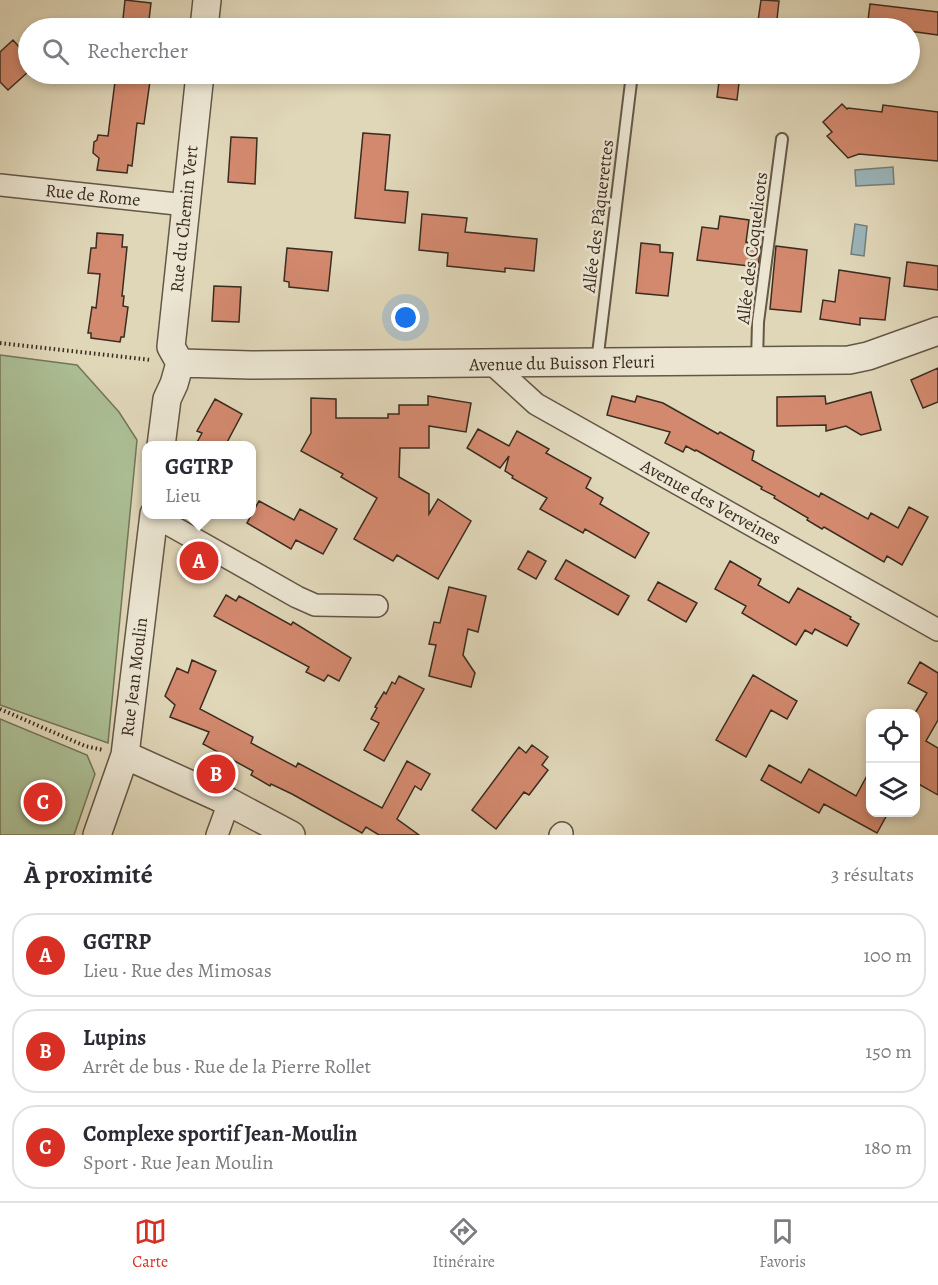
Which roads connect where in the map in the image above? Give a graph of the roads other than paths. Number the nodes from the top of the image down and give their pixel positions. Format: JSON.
{"nodes":[{"id":1,"x":207,"y":0,"type":"edge"},
{"id":2,"x":205,"y":18,"type":"edge"},
{"id":3,"x":199,"y":84,"type":"edge"},
{"id":4,"x":631,"y":84,"type":"edge"},
{"id":5,"x":782,"y":139,"type":"dead end"},
{"id":6,"x":0,"y":185,"type":"edge"},
{"id":7,"x":186,"y":205,"type":"junction"},
{"id":8,"x":938,"y":331,"type":"edge"},
{"id":9,"x":757,"y":361,"type":"junction"},
{"id":10,"x":597,"y":362,"type":"junction"},
{"id":11,"x":180,"y":363,"type":"junction"},
{"id":12,"x":492,"y":364,"type":"junction"},
{"id":13,"x":162,"y":441,"type":"edge"},
{"id":14,"x":154,"y":519,"type":"edge"},
{"id":15,"x":161,"y":519,"type":"edge"},
{"id":16,"x":377,"y":606,"type":"dead end"},
{"id":17,"x":938,"y":630,"type":"edge"},
{"id":18,"x":125,"y":755,"type":"junction"},
{"id":19,"x":229,"y":802,"type":"junction"},
{"id":20,"x":97,"y":835,"type":"edge"},
{"id":21,"x":217,"y":835,"type":"edge"},
{"id":22,"x":291,"y":835,"type":"edge"}],
"edges":[{"from":1,"to":2,"type":"street"},
{"from":3,"to":7,"type":"street","name":"Rue du Chemin Vert"},
{"from":4,"to":10,"type":"lane","name":"Allée des Pâquerettes"},
{"from":5,"to":9,"type":"lane","name":"Allée des Coquelicots"},
{"from":6,"to":7,"type":"street","name":"Rue de Rome"},
{"from":7,"to":11,"type":"street","name":"Rue du Chemin Vert"},
{"from":8,"to":9,"type":"street","name":"Avenue du Buisson Fleuri"},
{"from":9,"to":10,"type":"street","name":"Avenue du Buisson Fleuri"},
{"from":10,"to":12,"type":"street","name":"Avenue du Buisson Fleuri"},
{"from":11,"to":12,"type":"street","name":"Avenue du Buisson Fleuri"},
{"from":11,"to":13,"type":"street"},
{"from":12,"to":17,"type":"street","name":"Avenue des Verveines"},
{"from":14,"to":18,"type":"street","name":"Rue Jean Moulin"},
{"from":15,"to":16,"type":"street"},
{"from":18,"to":19,"type":"street"},
{"from":18,"to":20,"type":"street","name":"Rue Jean Moulin"},
{"from":19,"to":21,"type":"street"},
{"from":19,"to":22,"type":"street"}]}
